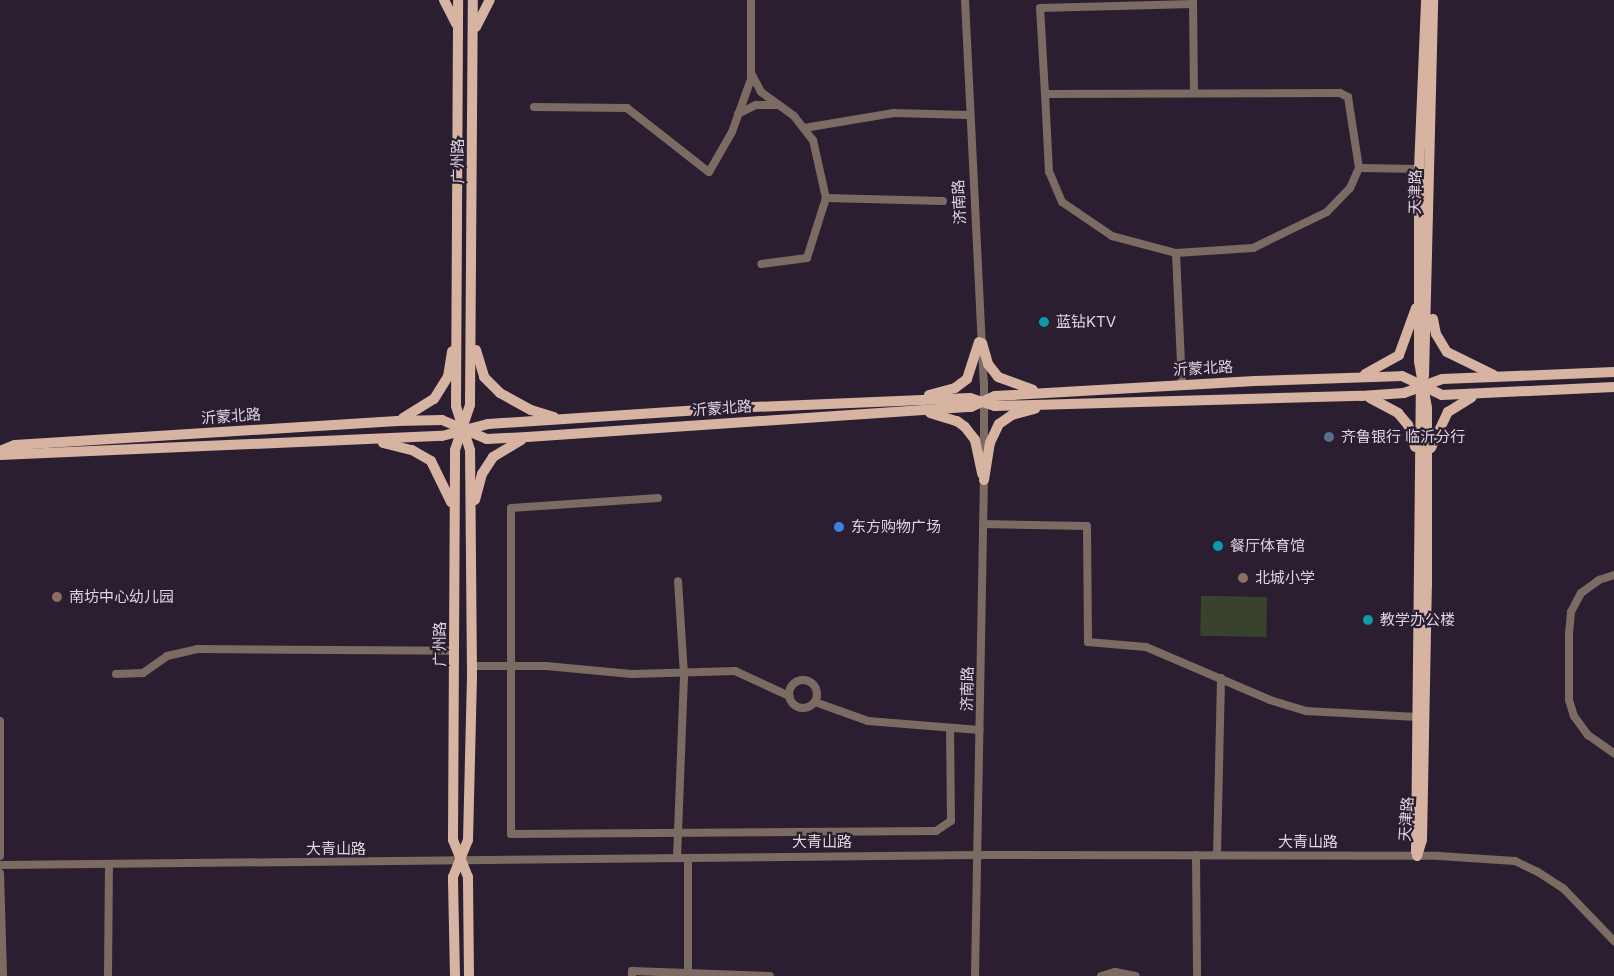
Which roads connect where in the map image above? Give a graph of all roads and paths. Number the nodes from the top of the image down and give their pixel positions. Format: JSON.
{"nodes":[{"id":1,"x":444,"y":0,"type":"edge"},
{"id":2,"x":458,"y":0,"type":"edge"},
{"id":3,"x":473,"y":0,"type":"edge"},
{"id":4,"x":490,"y":0,"type":"edge"},
{"id":5,"x":752,"y":0,"type":"edge"},
{"id":6,"x":963,"y":0,"type":"edge"},
{"id":7,"x":1425,"y":0,"type":"edge"},
{"id":8,"x":1433,"y":0,"type":"edge"},
{"id":9,"x":1193,"y":2,"type":"edge"},
{"id":10,"x":459,"y":29,"type":"junction"},
{"id":11,"x":473,"y":33,"type":"junction"},
{"id":12,"x":751,"y":72,"type":"junction"},
{"id":13,"x":1194,"y":91,"type":"junction"},
{"id":14,"x":1045,"y":94,"type":"junction"},
{"id":15,"x":776,"y":105,"type":"junction"},
{"id":16,"x":534,"y":107,"type":"dead end"},
{"id":17,"x":738,"y":114,"type":"junction"},
{"id":18,"x":968,"y":115,"type":"junction"},
{"id":19,"x":804,"y":128,"type":"junction"},
{"id":20,"x":1359,"y":168,"type":"junction"},
{"id":21,"x":1419,"y":169,"type":"junction"},
{"id":22,"x":826,"y":198,"type":"junction"},
{"id":23,"x":943,"y":201,"type":"dead end"},
{"id":24,"x":1176,"y":253,"type":"junction"},
{"id":25,"x":761,"y":264,"type":"dead end"},
{"id":26,"x":1424,"y":293,"type":"junction"},
{"id":27,"x":458,"y":324,"type":"junction"},
{"id":28,"x":472,"y":326,"type":"junction"},
{"id":29,"x":981,"y":343,"type":"junction"},
{"id":30,"x":1614,"y":372,"type":"edge"},
{"id":31,"x":1352,"y":377,"type":"junction"},
{"id":32,"x":1500,"y":377,"type":"junction"},
{"id":33,"x":1182,"y":384,"type":"junction"},
{"id":34,"x":1422,"y":385,"type":"junction"},
{"id":35,"x":1614,"y":387,"type":"edge"},
{"id":36,"x":1482,"y":394,"type":"junction"},
{"id":37,"x":1361,"y":396,"type":"junction"},
{"id":38,"x":1054,"y":399,"type":"junction"},
{"id":39,"x":985,"y":402,"type":"junction"},
{"id":40,"x":911,"y":405,"type":"junction"},
{"id":41,"x":563,"y":419,"type":"junction"},
{"id":42,"x":397,"y":421,"type":"junction"},
{"id":43,"x":463,"y":430,"type":"junction"},
{"id":44,"x":527,"y":437,"type":"junction"},
{"id":45,"x":362,"y":439,"type":"junction"},
{"id":46,"x":0,"y":453,"type":"edge"},
{"id":47,"x":1424,"y":463,"type":"junction"},
{"id":48,"x":984,"y":480,"type":"junction"},
{"id":49,"x":658,"y":498,"type":"dead end"},
{"id":50,"x":983,"y":524,"type":"junction"},
{"id":51,"x":471,"y":533,"type":"junction"},
{"id":52,"x":456,"y":535,"type":"junction"},
{"id":53,"x":1614,"y":575,"type":"edge"},
{"id":54,"x":678,"y":581,"type":"dead end"},
{"id":55,"x":455,"y":651,"type":"junction"},
{"id":56,"x":471,"y":666,"type":"junction"},
{"id":57,"x":509,"y":667,"type":"junction"},
{"id":58,"x":116,"y":674,"type":"dead end"},
{"id":59,"x":684,"y":674,"type":"junction"},
{"id":60,"x":1221,"y":678,"type":"junction"},
{"id":61,"x":789,"y":696,"type":"junction"},
{"id":62,"x":815,"y":702,"type":"junction"},
{"id":63,"x":1417,"y":717,"type":"junction"},
{"id":64,"x":0,"y":722,"type":"edge"},
{"id":65,"x":950,"y":729,"type":"junction"},
{"id":66,"x":980,"y":730,"type":"junction"},
{"id":67,"x":1614,"y":753,"type":"edge"},
{"id":68,"x":679,"y":833,"type":"junction"},
{"id":69,"x":978,"y":855,"type":"junction"},
{"id":70,"x":1196,"y":855,"type":"junction"},
{"id":71,"x":1217,"y":855,"type":"junction"},
{"id":72,"x":0,"y":856,"type":"edge"},
{"id":73,"x":1417,"y":856,"type":"junction"},
{"id":74,"x":677,"y":858,"type":"junction"},
{"id":75,"x":688,"y":858,"type":"junction"},
{"id":76,"x":461,"y":859,"type":"junction"},
{"id":77,"x":110,"y":864,"type":"junction"},
{"id":78,"x":0,"y":865,"type":"edge"},
{"id":79,"x":0,"y":873,"type":"edge"},
{"id":80,"x":1614,"y":941,"type":"edge"},
{"id":81,"x":688,"y":975,"type":"edge"},
{"id":82,"x":3,"y":976,"type":"edge"},
{"id":83,"x":108,"y":976,"type":"edge"},
{"id":84,"x":455,"y":976,"type":"edge"},
{"id":85,"x":470,"y":976,"type":"edge"},
{"id":86,"x":632,"y":976,"type":"edge"},
{"id":87,"x":770,"y":976,"type":"edge"},
{"id":88,"x":975,"y":976,"type":"edge"},
{"id":89,"x":1101,"y":976,"type":"edge"},
{"id":90,"x":1136,"y":976,"type":"edge"},
{"id":91,"x":1197,"y":976,"type":"edge"}],
"edges":[{"from":1,"to":10,"type":"main road"},
{"from":2,"to":10,"type":"main road","name":"广州路"},
{"from":3,"to":11,"type":"main road","name":"广州路"},
{"from":4,"to":11,"type":"main road"},
{"from":5,"to":12,"type":"street"},
{"from":6,"to":18,"type":"street","name":"济南路"},
{"from":6,"to":29,"type":"street","name":"济南路"},
{"from":7,"to":21,"type":"main road","name":"天津路"},
{"from":8,"to":26,"type":"main road","name":"天津路"},
{"from":9,"to":13,"type":"street"},
{"from":9,"to":14,"type":"street"},
{"from":10,"to":27,"type":"main road","name":"广州路"},
{"from":11,"to":28,"type":"main road","name":"广州路"},
{"from":12,"to":15,"type":"street"},
{"from":12,"to":17,"type":"street"},
{"from":13,"to":14,"type":"street"},
{"from":13,"to":20,"type":"street"},
{"from":14,"to":24,"type":"street"},
{"from":15,"to":17,"type":"street"},
{"from":15,"to":19,"type":"street"},
{"from":16,"to":17,"type":"street"},
{"from":18,"to":19,"type":"street"},
{"from":18,"to":29,"type":"street","name":"济南路"},
{"from":19,"to":22,"type":"street"},
{"from":20,"to":21,"type":"street"},
{"from":20,"to":24,"type":"street"},
{"from":21,"to":26,"type":"main road","name":"天津路"},
{"from":22,"to":23,"type":"street"},
{"from":22,"to":25,"type":"street"},
{"from":24,"to":33,"type":"street"},
{"from":26,"to":31,"type":"main road"},
{"from":26,"to":32,"type":"main road"},
{"from":26,"to":34,"type":"main road","name":"天津路"},
{"from":27,"to":42,"type":"main road"},
{"from":27,"to":43,"type":"main road","name":"广州路"},
{"from":28,"to":41,"type":"main road"},
{"from":28,"to":43,"type":"main road","name":"广州路"},
{"from":29,"to":38,"type":"main road"},
{"from":29,"to":39,"type":"street","name":"济南路"},
{"from":29,"to":40,"type":"main road"},
{"from":30,"to":32,"type":"main road","name":"沂蒙北路"},
{"from":31,"to":33,"type":"main road","name":"沂蒙北路"},
{"from":31,"to":34,"type":"main road","name":"沂蒙北路"},
{"from":32,"to":34,"type":"main road","name":"沂蒙北路"},
{"from":33,"to":38,"type":"main road","name":"沂蒙北路"},
{"from":34,"to":36,"type":"main road","name":"沂蒙北路"},
{"from":34,"to":37,"type":"main road","name":"沂蒙北路"},
{"from":34,"to":47,"type":"main road","name":"天津路"},
{"from":35,"to":36,"type":"main road","name":"沂蒙北路"},
{"from":36,"to":47,"type":"main road"},
{"from":37,"to":38,"type":"main road","name":"沂蒙北路"},
{"from":37,"to":47,"type":"main road"},
{"from":38,"to":39,"type":"main road","name":"沂蒙北路"},
{"from":38,"to":48,"type":"main road"},
{"from":39,"to":40,"type":"main road","name":"沂蒙北路"},
{"from":39,"to":48,"type":"street","name":"济南路"},
{"from":40,"to":41,"type":"main road","name":"沂蒙北路"},
{"from":40,"to":44,"type":"main road","name":"沂蒙北路"},
{"from":40,"to":48,"type":"main road"},
{"from":41,"to":43,"type":"main road","name":"沂蒙北路"},
{"from":42,"to":43,"type":"main road","name":"沂蒙北路"},
{"from":42,"to":46,"type":"main road","name":"沂蒙北路"},
{"from":43,"to":44,"type":"main road","name":"沂蒙北路"},
{"from":43,"to":45,"type":"main road","name":"沂蒙北路"},
{"from":43,"to":51,"type":"main road","name":"广州路"},
{"from":43,"to":52,"type":"main road","name":"广州路"},
{"from":44,"to":51,"type":"main road"},
{"from":45,"to":46,"type":"main road","name":"沂蒙北路"},
{"from":45,"to":52,"type":"main road"},
{"from":47,"to":63,"type":"main road","name":"天津路"},
{"from":47,"to":73,"type":"main road","name":"天津路"},
{"from":48,"to":50,"type":"street","name":"济南路"},
{"from":49,"to":57,"type":"street"},
{"from":50,"to":60,"type":"street"},
{"from":50,"to":66,"type":"street","name":"济南路"},
{"from":51,"to":56,"type":"main road","name":"广州路"},
{"from":52,"to":55,"type":"main road","name":"广州路"},
{"from":53,"to":67,"type":"street"},
{"from":54,"to":59,"type":"street"},
{"from":55,"to":58,"type":"street"},
{"from":55,"to":76,"type":"main road","name":"广州路"},
{"from":56,"to":57,"type":"street"},
{"from":56,"to":76,"type":"main road","name":"广州路"},
{"from":57,"to":59,"type":"street"},
{"from":57,"to":68,"type":"street"},
{"from":59,"to":61,"type":"street"},
{"from":59,"to":68,"type":"street"},
{"from":60,"to":63,"type":"street"},
{"from":60,"to":71,"type":"street"},
{"from":61,"to":62,"type":"street"},
{"from":61,"to":62,"type":"street"},
{"from":62,"to":65,"type":"street"},
{"from":63,"to":73,"type":"main road","name":"天津路"},
{"from":64,"to":72,"type":"street"},
{"from":65,"to":66,"type":"street"},
{"from":65,"to":68,"type":"street"},
{"from":66,"to":69,"type":"street","name":"济南路"},
{"from":68,"to":74,"type":"street"},
{"from":69,"to":70,"type":"street","name":"大青山路"},
{"from":69,"to":75,"type":"street","name":"大青山路"},
{"from":69,"to":88,"type":"street","name":"济南路"},
{"from":70,"to":71,"type":"street","name":"大青山路"},
{"from":70,"to":91,"type":"street"},
{"from":71,"to":73,"type":"street","name":"大青山路"},
{"from":73,"to":80,"type":"street","name":"大青山路"},
{"from":74,"to":75,"type":"street","name":"大青山路"},
{"from":74,"to":76,"type":"street","name":"大青山路"},
{"from":75,"to":81,"type":"street"},
{"from":76,"to":77,"type":"street","name":"大青山路"},
{"from":76,"to":84,"type":"main road","name":"广州路"},
{"from":76,"to":85,"type":"main road","name":"广州路"},
{"from":77,"to":78,"type":"street","name":"大青山路"},
{"from":77,"to":83,"type":"street"},
{"from":79,"to":82,"type":"street"},
{"from":81,"to":86,"type":"street"},
{"from":81,"to":87,"type":"street"},
{"from":89,"to":90,"type":"street"}]}
